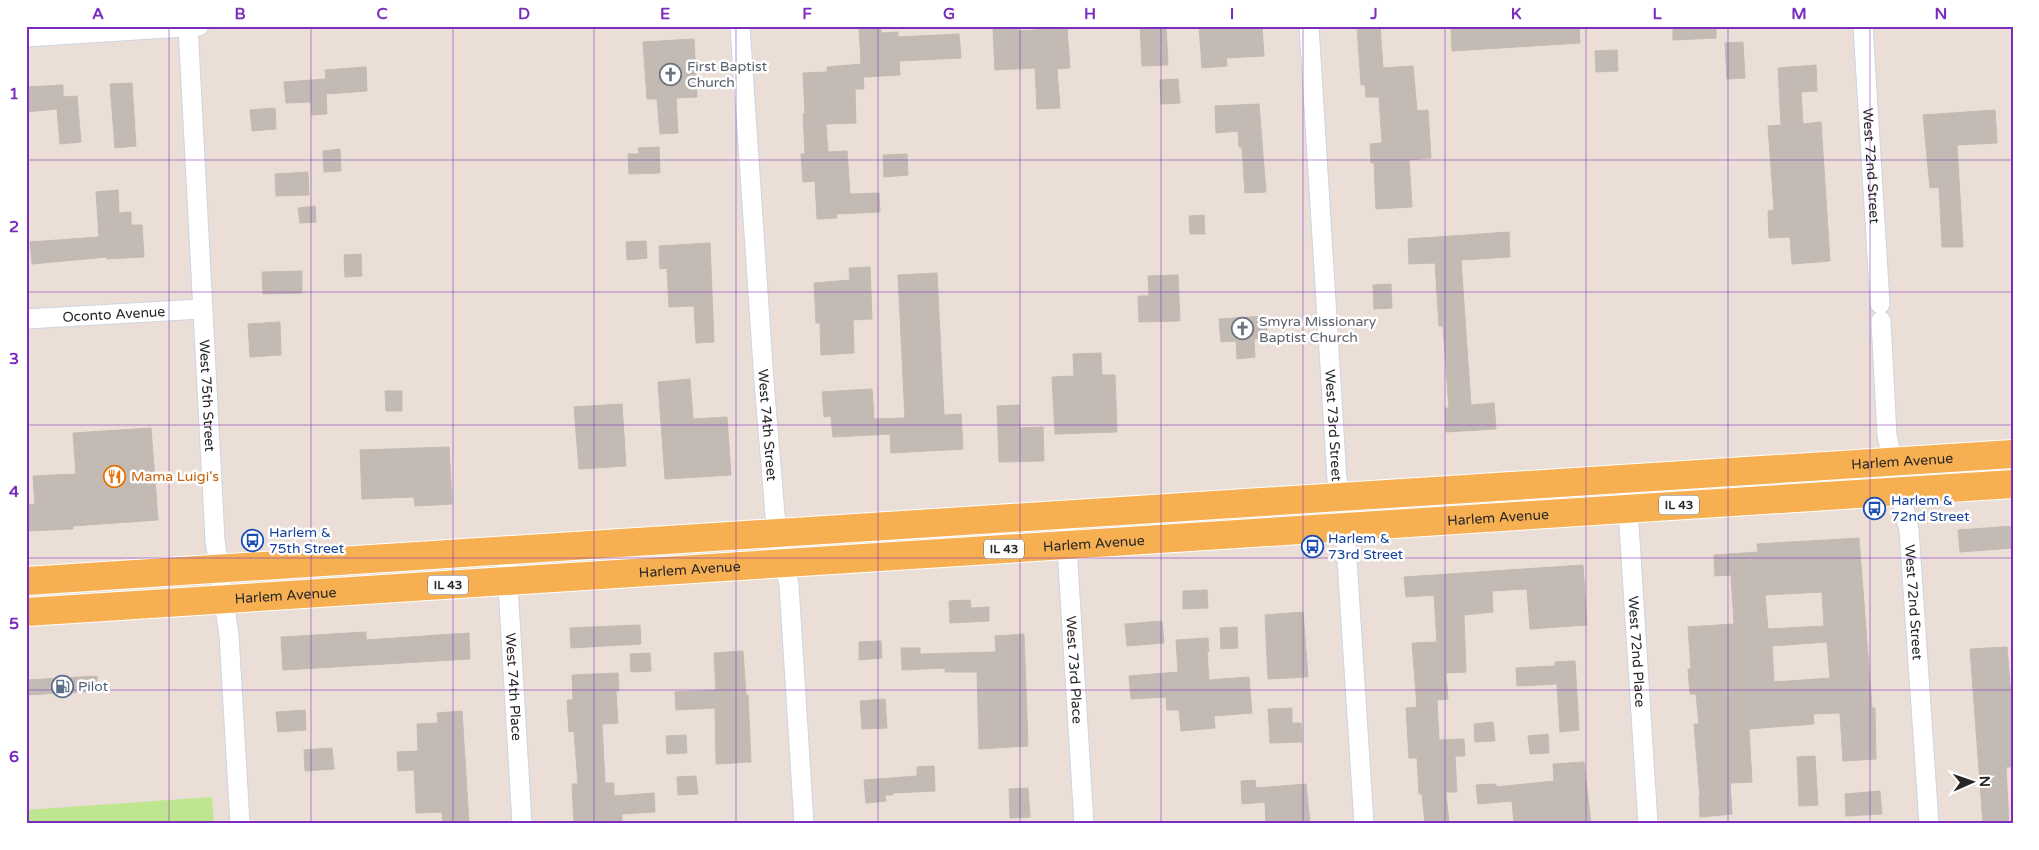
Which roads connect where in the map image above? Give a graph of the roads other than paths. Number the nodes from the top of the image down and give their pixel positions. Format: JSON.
{"nodes":[{"id":1,"x":192,"y":26,"type":"edge"},
{"id":2,"x":740,"y":26,"type":"edge"},
{"id":3,"x":1309,"y":26,"type":"edge"},
{"id":4,"x":1863,"y":26,"type":"edge"},
{"id":5,"x":26,"y":37,"type":"edge"},
{"id":6,"x":201,"y":309,"type":"junction"},
{"id":7,"x":26,"y":319,"type":"edge"},
{"id":8,"x":2013,"y":454,"type":"edge"},
{"id":9,"x":1893,"y":461,"type":"junction"},
{"id":10,"x":1626,"y":478,"type":"junction"},
{"id":11,"x":2013,"y":484,"type":"edge"},
{"id":12,"x":1901,"y":491,"type":"junction"},
{"id":13,"x":1343,"y":497,"type":"junction"},
{"id":14,"x":1627,"y":509,"type":"junction"},
{"id":15,"x":1065,"y":514,"type":"junction"},
{"id":16,"x":1345,"y":527,"type":"junction"},
{"id":17,"x":778,"y":533,"type":"junction"},
{"id":18,"x":1067,"y":545,"type":"junction"},
{"id":19,"x":506,"y":550,"type":"junction"},
{"id":20,"x":784,"y":563,"type":"junction"},
{"id":21,"x":219,"y":569,"type":"junction"},
{"id":22,"x":26,"y":581,"type":"edge"},
{"id":23,"x":507,"y":581,"type":"junction"},
{"id":24,"x":224,"y":599,"type":"junction"},
{"id":25,"x":26,"y":612,"type":"edge"},
{"id":26,"x":240,"y":824,"type":"edge"},
{"id":27,"x":522,"y":824,"type":"edge"},
{"id":28,"x":804,"y":824,"type":"edge"},
{"id":29,"x":1084,"y":824,"type":"edge"},
{"id":30,"x":1364,"y":824,"type":"edge"},
{"id":31,"x":1648,"y":824,"type":"edge"},
{"id":32,"x":1929,"y":824,"type":"edge"}],
"edges":[{"from":1,"to":5,"type":"street"},
{"from":1,"to":6,"type":"street","name":"West 75th Street"},
{"from":2,"to":17,"type":"street","name":"West 74th Street"},
{"from":3,"to":13,"type":"street","name":"West 73rd Street"},
{"from":4,"to":9,"type":"street","name":"West 72nd Street"},
{"from":6,"to":7,"type":"street","name":"Oconto Avenue"},
{"from":6,"to":21,"type":"street","name":"West 75th Street"},
{"from":8,"to":9,"type":"main road","name":"Harlem Avenue","number":"IL 43"},
{"from":9,"to":10,"type":"main road","name":"Harlem Avenue","number":"IL 43"},
{"from":9,"to":12,"type":"street","name":"West 72nd Street"},
{"from":10,"to":13,"type":"main road","name":"Harlem Avenue","number":"IL 43"},
{"from":10,"to":14,"type":"street","name":"West 72nd Place"},
{"from":11,"to":12,"type":"main road","name":"Harlem Avenue","number":"IL 43"},
{"from":12,"to":14,"type":"main road","name":"Harlem Avenue","number":"IL 43"},
{"from":12,"to":32,"type":"street","name":"West 72nd Street"},
{"from":13,"to":15,"type":"main road","name":"Harlem Avenue","number":"IL 43"},
{"from":13,"to":16,"type":"street","name":"West 73rd Street"},
{"from":14,"to":16,"type":"main road","name":"Harlem Avenue","number":"IL 43"},
{"from":14,"to":31,"type":"street","name":"West 72nd Place"},
{"from":15,"to":17,"type":"main road","name":"Harlem Avenue","number":"IL 43"},
{"from":15,"to":18,"type":"street","name":"West 73rd Place"},
{"from":16,"to":18,"type":"main road","name":"Harlem Avenue","number":"IL 43"},
{"from":16,"to":30,"type":"street","name":"West 73rd Street"},
{"from":17,"to":19,"type":"main road","name":"Harlem Avenue","number":"IL 43"},
{"from":17,"to":20,"type":"street","name":"West 74th Street"},
{"from":18,"to":20,"type":"main road","name":"Harlem Avenue","number":"IL 43"},
{"from":18,"to":29,"type":"street","name":"West 73rd Place"},
{"from":19,"to":21,"type":"main road","name":"Harlem Avenue","number":"IL 43"},
{"from":19,"to":23,"type":"street","name":"West 74th Place"},
{"from":20,"to":23,"type":"main road","name":"Harlem Avenue","number":"IL 43"},
{"from":20,"to":28,"type":"street","name":"West 74th Street"},
{"from":21,"to":22,"type":"main road","name":"Harlem Avenue","number":"IL 43"},
{"from":21,"to":24,"type":"street","name":"West 75th Street"},
{"from":23,"to":24,"type":"main road","name":"Harlem Avenue","number":"IL 43"},
{"from":23,"to":27,"type":"street","name":"West 74th Place"},
{"from":24,"to":25,"type":"main road","name":"Harlem Avenue","number":"IL 43"},
{"from":24,"to":26,"type":"street","name":"West 75th Street"}]}
